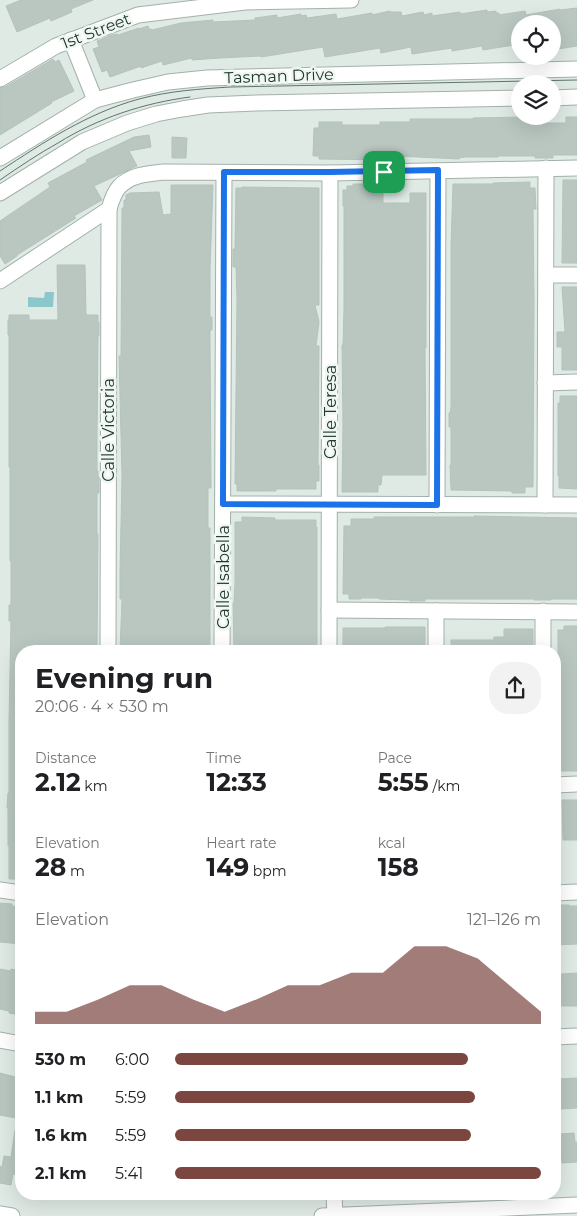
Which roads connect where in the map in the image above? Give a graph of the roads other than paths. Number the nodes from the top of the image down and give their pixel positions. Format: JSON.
{"nodes":[{"id":1,"x":351,"y":0,"type":"edge"},
{"id":2,"x":245,"y":1,"type":"edge"},
{"id":3,"x":138,"y":7,"type":"edge"},
{"id":4,"x":70,"y":40,"type":"junction"},
{"id":5,"x":577,"y":69,"type":"edge"},
{"id":6,"x":0,"y":78,"type":"edge"},
{"id":7,"x":577,"y":97,"type":"edge"},
{"id":8,"x":511,"y":98,"type":"edge"},
{"id":9,"x":561,"y":98,"type":"edge"},
{"id":10,"x":95,"y":100,"type":"junction"},
{"id":11,"x":0,"y":158,"type":"edge"},
{"id":12,"x":546,"y":168,"type":"junction"},
{"id":13,"x":577,"y":168,"type":"edge"},
{"id":14,"x":438,"y":170,"type":"junction"},
{"id":15,"x":224,"y":172,"type":"junction"},
{"id":16,"x":330,"y":172,"type":"junction"},
{"id":17,"x":0,"y":193,"type":"edge"},
{"id":18,"x":109,"y":209,"type":"junction"},
{"id":19,"x":546,"y":275,"type":"junction"},
{"id":20,"x":577,"y":275,"type":"edge"},
{"id":21,"x":0,"y":281,"type":"edge"},
{"id":22,"x":577,"y":382,"type":"edge"},
{"id":23,"x":546,"y":383,"type":"junction"},
{"id":24,"x":223,"y":504,"type":"junction"},
{"id":25,"x":329,"y":505,"type":"junction"},
{"id":26,"x":437,"y":505,"type":"junction"},
{"id":27,"x":545,"y":505,"type":"junction"},
{"id":28,"x":577,"y":505,"type":"edge"},
{"id":29,"x":329,"y":610,"type":"junction"},
{"id":30,"x":436,"y":611,"type":"junction"},
{"id":31,"x":544,"y":611,"type":"junction"},
{"id":32,"x":577,"y":612,"type":"edge"},
{"id":33,"x":108,"y":645,"type":"edge"},
{"id":34,"x":222,"y":645,"type":"edge"},
{"id":35,"x":329,"y":645,"type":"edge"},
{"id":36,"x":436,"y":645,"type":"edge"},
{"id":37,"x":544,"y":645,"type":"edge"},
{"id":38,"x":577,"y":784,"type":"edge"},
{"id":39,"x":561,"y":785,"type":"edge"},
{"id":40,"x":0,"y":890,"type":"edge"},
{"id":41,"x":15,"y":892,"type":"edge"},
{"id":42,"x":577,"y":892,"type":"edge"},
{"id":43,"x":561,"y":893,"type":"edge"},
{"id":44,"x":577,"y":1036,"type":"edge"},
{"id":45,"x":561,"y":1037,"type":"edge"},
{"id":46,"x":0,"y":1040,"type":"edge"},
{"id":47,"x":15,"y":1043,"type":"edge"},
{"id":48,"x":334,"y":1200,"type":"edge"},
{"id":49,"x":577,"y":1205,"type":"edge"},
{"id":50,"x":0,"y":1214,"type":"edge"},
{"id":51,"x":12,"y":1216,"type":"edge"},
{"id":52,"x":322,"y":1216,"type":"edge"},
{"id":53,"x":335,"y":1216,"type":"edge"}],
"edges":[{"from":1,"to":2,"type":"street","name":"1st Street"},
{"from":2,"to":3,"type":"street","name":"1st Street"},
{"from":3,"to":4,"type":"street","name":"1st Street"},
{"from":4,"to":6,"type":"street","name":"1st Street"},
{"from":4,"to":10,"type":"street"},
{"from":5,"to":10,"type":"street","name":"Tasman Drive"},
{"from":7,"to":9,"type":"street"},
{"from":8,"to":17,"type":"street","name":"Tasman Drive"},
{"from":10,"to":11,"type":"street","name":"Tasman Drive"},
{"from":12,"to":13,"type":"street"},
{"from":12,"to":14,"type":"street"},
{"from":12,"to":19,"type":"street"},
{"from":14,"to":16,"type":"street"},
{"from":14,"to":26,"type":"street"},
{"from":15,"to":16,"type":"street"},
{"from":15,"to":18,"type":"street"},
{"from":15,"to":24,"type":"street","name":"Calle Isabella"},
{"from":16,"to":25,"type":"street","name":"Calle Teresa"},
{"from":18,"to":21,"type":"street"},
{"from":18,"to":33,"type":"street","name":"Calle Victoria"},
{"from":19,"to":20,"type":"street"},
{"from":19,"to":23,"type":"street"},
{"from":22,"to":23,"type":"street"},
{"from":23,"to":27,"type":"street"},
{"from":24,"to":25,"type":"street"},
{"from":24,"to":34,"type":"street","name":"Calle Isabella"},
{"from":25,"to":26,"type":"street"},
{"from":25,"to":29,"type":"street","name":"Calle Teresa"},
{"from":26,"to":27,"type":"street"},
{"from":27,"to":28,"type":"street"},
{"from":29,"to":30,"type":"street"},
{"from":29,"to":35,"type":"street","name":"Calle Teresa"},
{"from":30,"to":31,"type":"street"},
{"from":30,"to":36,"type":"street"},
{"from":31,"to":32,"type":"street"},
{"from":31,"to":37,"type":"street"},
{"from":38,"to":39,"type":"street"},
{"from":40,"to":41,"type":"street"},
{"from":42,"to":43,"type":"street"},
{"from":44,"to":45,"type":"street"},
{"from":46,"to":47,"type":"street"},
{"from":48,"to":53,"type":"street"},
{"from":49,"to":53,"type":"street"},
{"from":50,"to":51,"type":"street"},
{"from":52,"to":53,"type":"street"}]}
